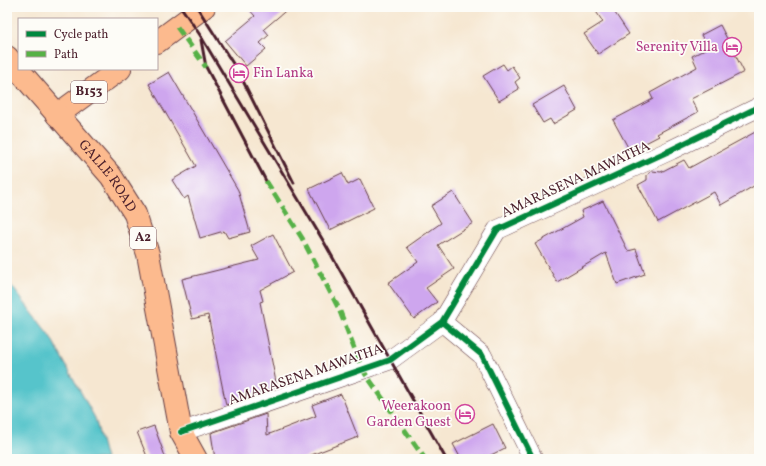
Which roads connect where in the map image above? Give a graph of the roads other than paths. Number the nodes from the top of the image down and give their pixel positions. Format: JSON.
{"nodes":[{"id":1,"x":204,"y":7,"type":"edge"},
{"id":2,"x":158,"y":41,"type":"edge"},
{"id":3,"x":7,"y":57,"type":"edge"},
{"id":4,"x":18,"y":70,"type":"edge"},
{"id":5,"x":18,"y":70,"type":"edge"},
{"id":6,"x":119,"y":70,"type":"edge"},
{"id":7,"x":759,"y":108,"type":"edge"},
{"id":8,"x":58,"y":115,"type":"junction"},
{"id":9,"x":442,"y":322,"type":"junction"},
{"id":10,"x":181,"y":432,"type":"junction"},
{"id":11,"x":196,"y":459,"type":"edge"},
{"id":12,"x":533,"y":459,"type":"edge"}],
"edges":[{"from":1,"to":2,"type":"main road"},
{"from":3,"to":5,"type":"main road","name":"GALLE ROAD","number":"A2"},
{"from":4,"to":8,"type":"main road","name":"GALLE ROAD","number":"A2"},
{"from":6,"to":8,"type":"main road","number":"B153"},
{"from":7,"to":9,"type":"street","name":"AMARASENA MAWATHA"},
{"from":8,"to":10,"type":"main road","name":"GALLE ROAD","number":"A2"},
{"from":9,"to":10,"type":"street","name":"AMARASENA MAWATHA"},
{"from":9,"to":12,"type":"street"},
{"from":10,"to":11,"type":"main road","name":"GALLE ROAD","number":"A2"}]}
